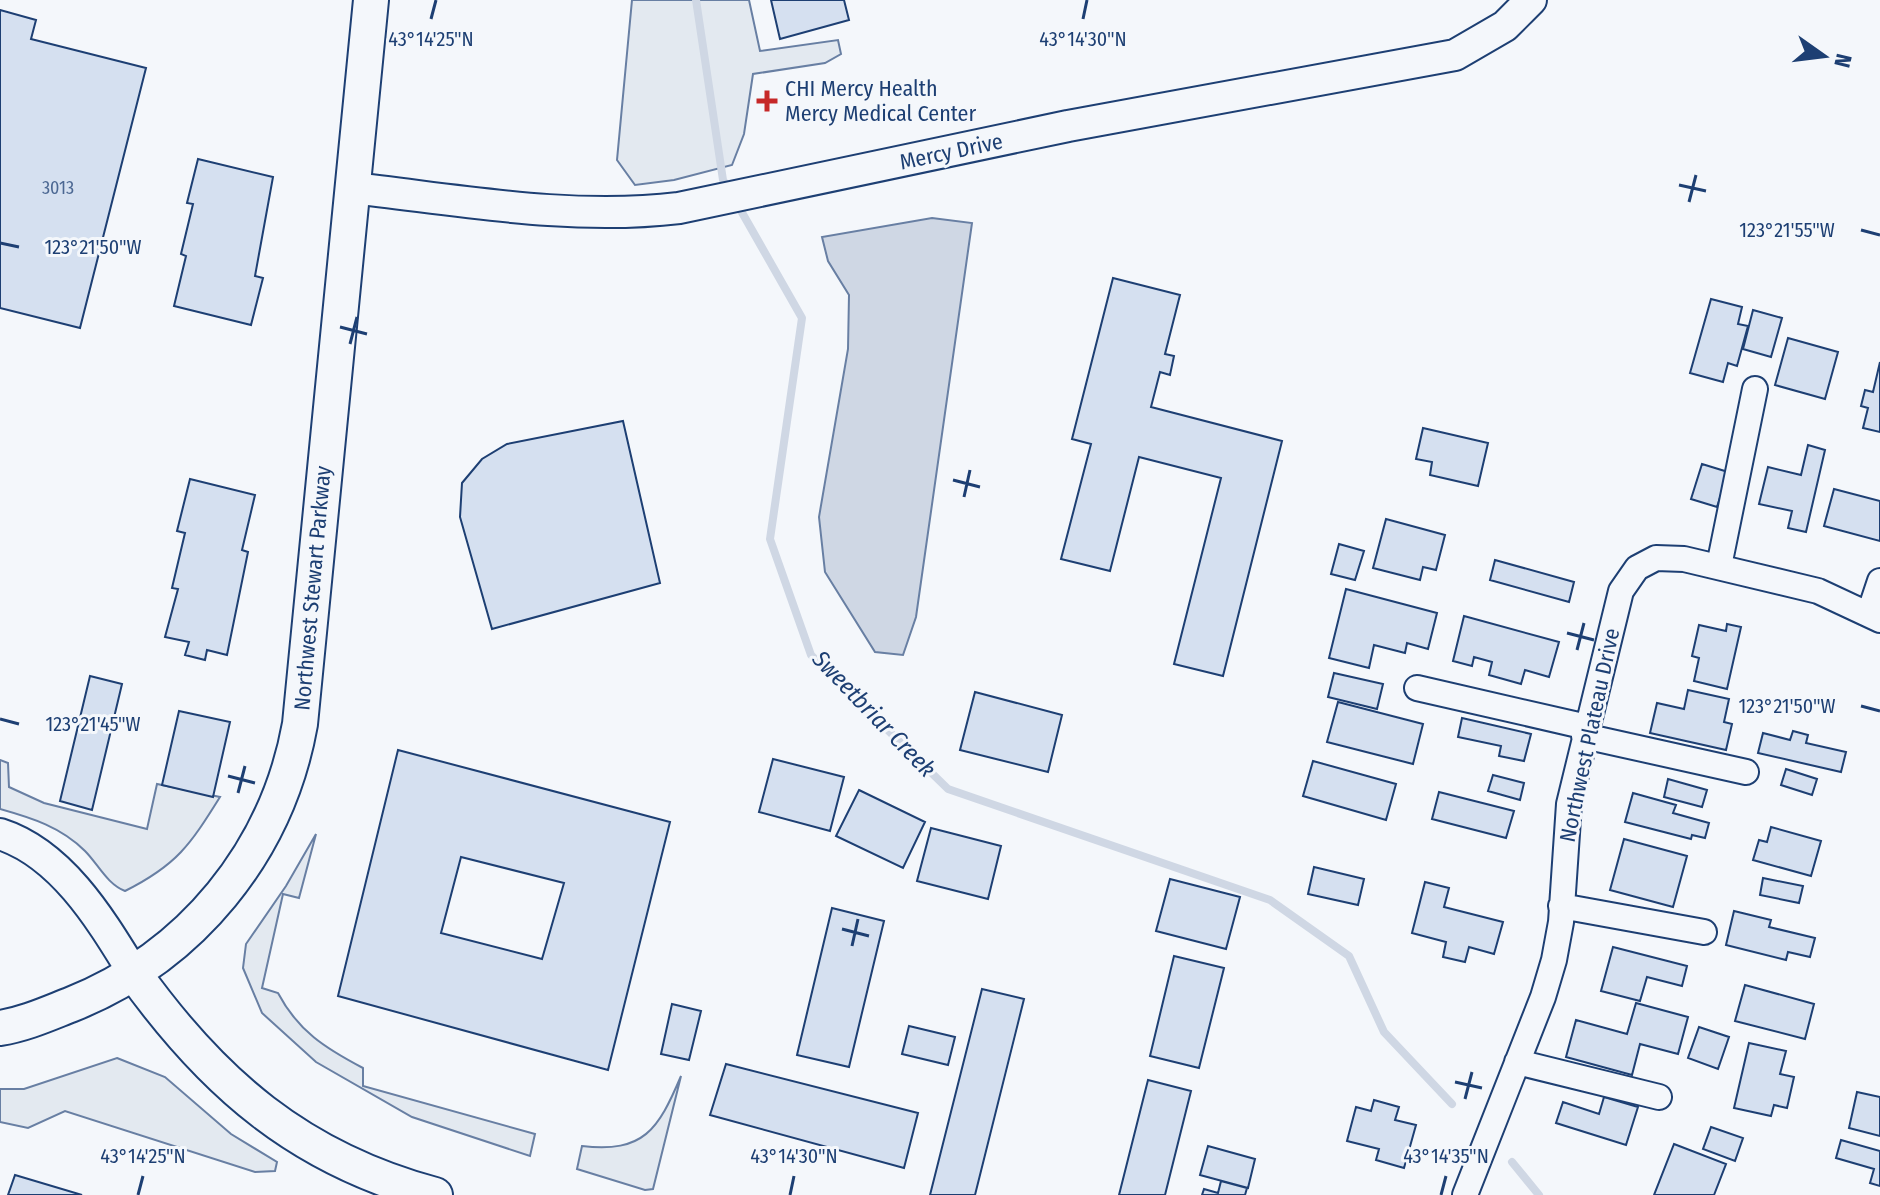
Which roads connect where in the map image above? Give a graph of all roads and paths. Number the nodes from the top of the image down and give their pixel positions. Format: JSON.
{"nodes":[{"id":1,"x":371,"y":0,"type":"edge"},
{"id":2,"x":1531,"y":0,"type":"edge"},
{"id":3,"x":352,"y":188,"type":"junction"},
{"id":4,"x":1755,"y":389,"type":"dead end"},
{"id":5,"x":1719,"y":566,"type":"junction"},
{"id":6,"x":1880,"y":581,"type":"edge"},
{"id":7,"x":1874,"y":617,"type":"edge"},
{"id":8,"x":1417,"y":688,"type":"dead end"},
{"id":9,"x":1586,"y":732,"type":"junction"},
{"id":10,"x":1746,"y":772,"type":"dead end"},
{"id":11,"x":0,"y":834,"type":"edge"},
{"id":12,"x":1561,"y":906,"type":"junction"},
{"id":13,"x":1704,"y":932,"type":"dead end"},
{"id":14,"x":133,"y":972,"type":"junction"},
{"id":15,"x":0,"y":1028,"type":"edge"},
{"id":16,"x":1517,"y":1062,"type":"junction"},
{"id":17,"x":1659,"y":1097,"type":"dead end"},
{"id":18,"x":435,"y":1195,"type":"edge"},
{"id":19,"x":1465,"y":1195,"type":"edge"}],
"edges":[{"from":1,"to":3,"type":"main road","name":"Northwest Stewart Parkway"},
{"from":2,"to":3,"type":"street","name":"Mercy Drive"},
{"from":3,"to":14,"type":"main road","name":"Northwest Stewart Parkway"},
{"from":4,"to":5,"type":"street"},
{"from":5,"to":7,"type":"street","name":"Northwest Plateau Drive"},
{"from":5,"to":9,"type":"street","name":"Northwest Plateau Drive"},
{"from":6,"to":7,"type":"street"},
{"from":8,"to":9,"type":"street"},
{"from":9,"to":10,"type":"street"},
{"from":9,"to":12,"type":"street","name":"Northwest Plateau Drive"},
{"from":11,"to":14,"type":"street"},
{"from":12,"to":13,"type":"street"},
{"from":12,"to":16,"type":"street","name":"Northwest Plateau Drive"},
{"from":14,"to":15,"type":"main road","name":"Northwest Stewart Parkway"},
{"from":14,"to":18,"type":"main road"},
{"from":16,"to":17,"type":"street"},
{"from":16,"to":19,"type":"street","name":"Northwest Plateau Drive"}]}
